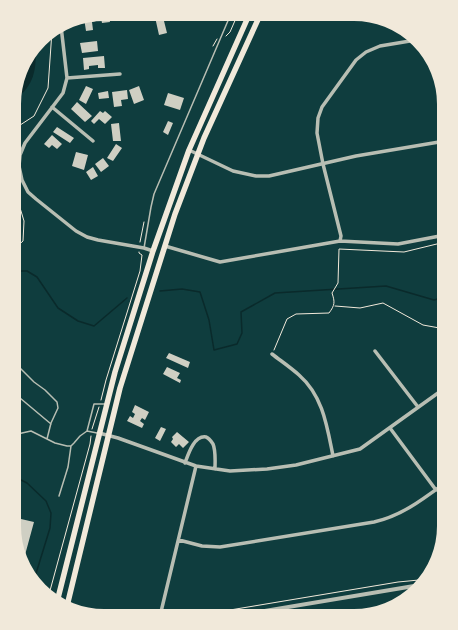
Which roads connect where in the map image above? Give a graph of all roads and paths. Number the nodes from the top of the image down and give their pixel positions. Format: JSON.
{"nodes":[{"id":1,"x":228,"y":20,"type":"edge"},
{"id":2,"x":236,"y":20,"type":"edge"},
{"id":3,"x":247,"y":20,"type":"edge"},
{"id":4,"x":258,"y":20,"type":"edge"},
{"id":5,"x":232,"y":29,"type":"dead end"},
{"id":6,"x":62,"y":31,"type":"edge"},
{"id":7,"x":51,"y":38,"type":"edge"},
{"id":8,"x":410,"y":41,"type":"edge"},
{"id":9,"x":120,"y":74,"type":"dead end"},
{"id":10,"x":67,"y":78,"type":"junction"},
{"id":11,"x":52,"y":107,"type":"junction"},
{"id":12,"x":20,"y":125,"type":"edge"},
{"id":13,"x":93,"y":141,"type":"dead end"},
{"id":14,"x":438,"y":142,"type":"edge"},
{"id":15,"x":189,"y":150,"type":"junction"},
{"id":16,"x":20,"y":154,"type":"edge"},
{"id":17,"x":198,"y":154,"type":"junction"},
{"id":18,"x":323,"y":164,"type":"junction"},
{"id":19,"x":20,"y":171,"type":"edge"},
{"id":20,"x":20,"y":207,"type":"edge"},
{"id":21,"x":438,"y":236,"type":"edge"},
{"id":22,"x":340,"y":241,"type":"junction"},
{"id":23,"x":20,"y":244,"type":"edge"},
{"id":24,"x":438,"y":244,"type":"edge"},
{"id":25,"x":164,"y":246,"type":"junction"},
{"id":26,"x":144,"y":248,"type":"junction"},
{"id":27,"x":153,"y":251,"type":"junction"},
{"id":28,"x":139,"y":252,"type":"dead end"},
{"id":29,"x":334,"y":306,"type":"junction"},
{"id":30,"x":438,"y":328,"type":"edge"},
{"id":31,"x":375,"y":351,"type":"dead end"},
{"id":32,"x":272,"y":354,"type":"joint"},
{"id":33,"x":20,"y":368,"type":"edge"},
{"id":34,"x":438,"y":393,"type":"edge"},
{"id":35,"x":20,"y":398,"type":"edge"},
{"id":36,"x":100,"y":403,"type":"junction"},
{"id":37,"x":106,"y":404,"type":"junction"},
{"id":38,"x":418,"y":407,"type":"junction"},
{"id":39,"x":51,"y":424,"type":"junction"},
{"id":40,"x":390,"y":428,"type":"junction"},
{"id":41,"x":86,"y":431,"type":"junction"},
{"id":42,"x":92,"y":431,"type":"junction"},
{"id":43,"x":20,"y":433,"type":"edge"},
{"id":44,"x":99,"y":434,"type":"junction"},
{"id":45,"x":108,"y":436,"type":"junction"},
{"id":46,"x":47,"y":439,"type":"junction"},
{"id":47,"x":71,"y":446,"type":"junction"},
{"id":48,"x":333,"y":456,"type":"junction"},
{"id":49,"x":185,"y":463,"type":"junction"},
{"id":50,"x":196,"y":466,"type":"junction"},
{"id":51,"x":215,"y":469,"type":"junction"},
{"id":52,"x":436,"y":490,"type":"joint"},
{"id":53,"x":59,"y":496,"type":"dead end"},
{"id":54,"x":179,"y":540,"type":"junction"},
{"id":55,"x":419,"y":580,"type":"edge"},
{"id":56,"x":413,"y":586,"type":"edge"},
{"id":57,"x":50,"y":591,"type":"edge"},
{"id":58,"x":58,"y":597,"type":"edge"},
{"id":59,"x":68,"y":602,"type":"edge"},
{"id":60,"x":162,"y":610,"type":"edge"},
{"id":61,"x":225,"y":610,"type":"edge"},
{"id":62,"x":270,"y":610,"type":"edge"}],
"edges":[{"from":1,"to":26,"type":"lane"},
{"from":2,"to":5,"type":"path"},
{"from":3,"to":15,"type":"highway"},
{"from":4,"to":17,"type":"highway"},
{"from":6,"to":10,"type":"street"},
{"from":7,"to":12,"type":"path"},
{"from":8,"to":18,"type":"street"},
{"from":9,"to":10,"type":"street"},
{"from":10,"to":11,"type":"street"},
{"from":11,"to":13,"type":"street"},
{"from":11,"to":16,"type":"street"},
{"from":14,"to":18,"type":"street"},
{"from":15,"to":17,"type":"street"},
{"from":15,"to":27,"type":"highway"},
{"from":17,"to":18,"type":"street"},
{"from":17,"to":25,"type":"highway"},
{"from":18,"to":22,"type":"street"},
{"from":19,"to":26,"type":"street"},
{"from":20,"to":23,"type":"path"},
{"from":21,"to":22,"type":"street"},
{"from":22,"to":25,"type":"street"},
{"from":24,"to":29,"type":"path"},
{"from":25,"to":45,"type":"highway"},
{"from":26,"to":27,"type":"street"},
{"from":27,"to":37,"type":"highway"},
{"from":28,"to":36,"type":"path"},
{"from":29,"to":30,"type":"path"},
{"from":29,"to":32,"type":"path"},
{"from":31,"to":38,"type":"street"},
{"from":32,"to":48,"type":"street"},
{"from":33,"to":39,"type":"lane"},
{"from":34,"to":38,"type":"street"},
{"from":35,"to":39,"type":"lane"},
{"from":36,"to":37,"type":"lane"},
{"from":36,"to":41,"type":"lane"},
{"from":36,"to":42,"type":"path"},
{"from":37,"to":44,"type":"highway"},
{"from":38,"to":40,"type":"street"},
{"from":39,"to":46,"type":"lane"},
{"from":40,"to":48,"type":"street"},
{"from":40,"to":52,"type":"street"},
{"from":41,"to":42,"type":"lane"},
{"from":41,"to":47,"type":"lane"},
{"from":42,"to":44,"type":"lane"},
{"from":42,"to":57,"type":"path"},
{"from":43,"to":46,"type":"lane"},
{"from":44,"to":45,"type":"street"},
{"from":44,"to":58,"type":"highway"},
{"from":45,"to":49,"type":"street"},
{"from":45,"to":59,"type":"highway"},
{"from":46,"to":47,"type":"lane"},
{"from":47,"to":53,"type":"lane"},
{"from":48,"to":51,"type":"street"},
{"from":49,"to":50,"type":"street"},
{"from":49,"to":51,"type":"street"},
{"from":50,"to":51,"type":"street"},
{"from":50,"to":54,"type":"street"},
{"from":52,"to":54,"type":"street"},
{"from":54,"to":60,"type":"street"},
{"from":55,"to":61,"type":"path"},
{"from":56,"to":62,"type":"street"}]}
